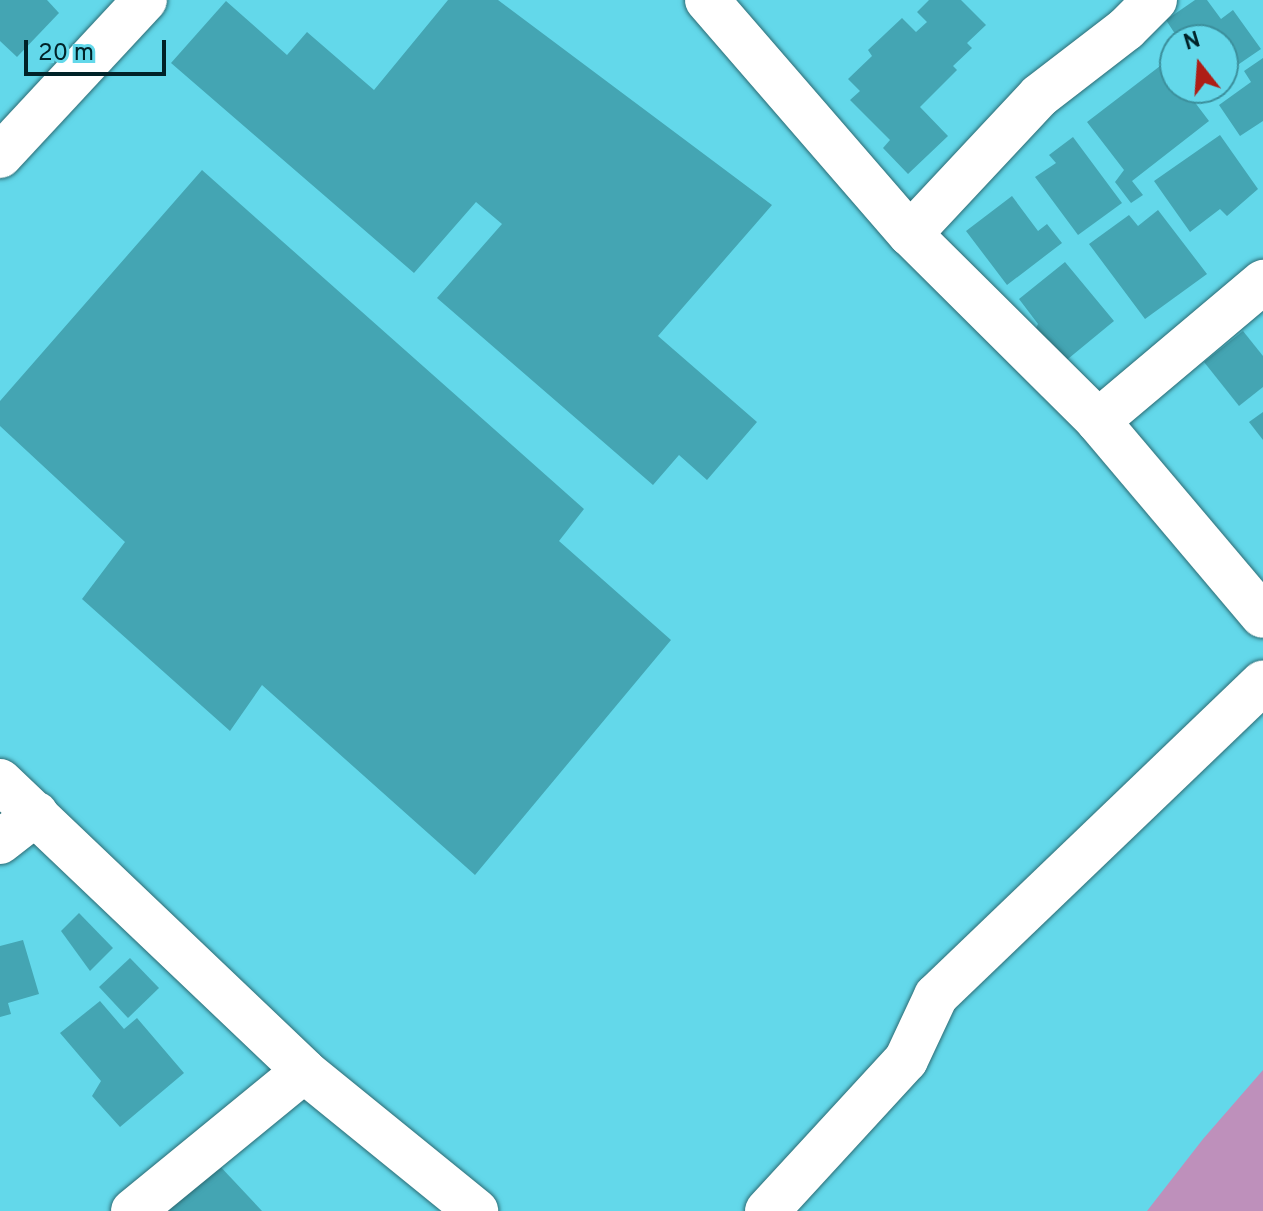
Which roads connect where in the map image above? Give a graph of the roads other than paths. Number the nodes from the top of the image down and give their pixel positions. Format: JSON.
{"nodes":[{"id":1,"x":145,"y":0,"type":"edge"},
{"id":2,"x":707,"y":0,"type":"edge"},
{"id":3,"x":1155,"y":0,"type":"edge"},
{"id":4,"x":0,"y":156,"type":"edge"},
{"id":5,"x":910,"y":234,"type":"junction"},
{"id":6,"x":1263,"y":282,"type":"edge"},
{"id":7,"x":1098,"y":421,"type":"junction"},
{"id":8,"x":1263,"y":616,"type":"edge"},
{"id":9,"x":1263,"y":682,"type":"edge"},
{"id":10,"x":0,"y":781,"type":"edge"},
{"id":11,"x":36,"y":814,"type":"junction"},
{"id":12,"x":0,"y":842,"type":"edge"},
{"id":13,"x":304,"y":1071,"type":"junction"},
{"id":14,"x":133,"y":1211,"type":"edge"},
{"id":15,"x":476,"y":1211,"type":"edge"},
{"id":16,"x":767,"y":1211,"type":"edge"}],
"edges":[{"from":1,"to":4,"type":"street"},
{"from":2,"to":5,"type":"street"},
{"from":3,"to":5,"type":"street"},
{"from":5,"to":7,"type":"street"},
{"from":6,"to":7,"type":"street"},
{"from":7,"to":8,"type":"street"},
{"from":9,"to":16,"type":"street"},
{"from":10,"to":11,"type":"street"},
{"from":11,"to":12,"type":"street"},
{"from":11,"to":13,"type":"street"},
{"from":13,"to":14,"type":"street"},
{"from":13,"to":15,"type":"street"}]}
